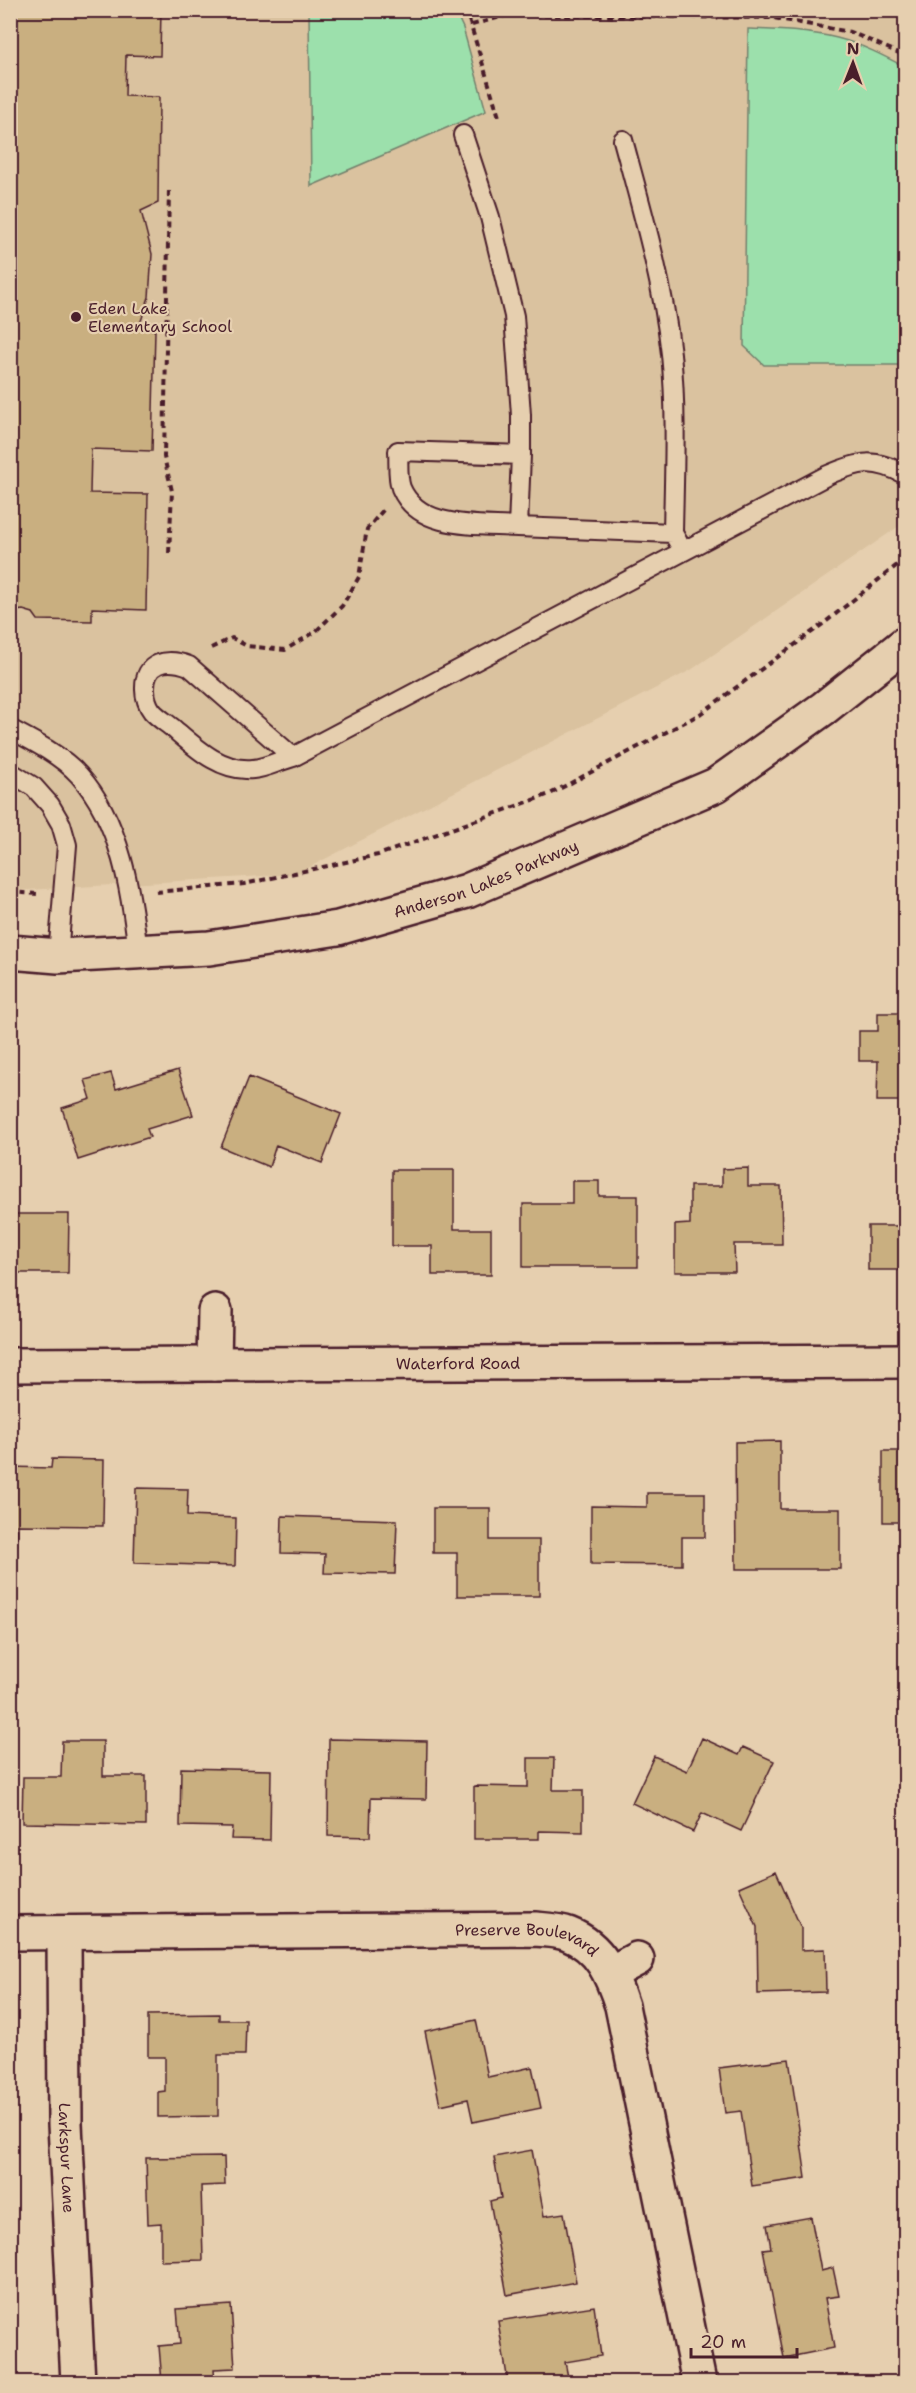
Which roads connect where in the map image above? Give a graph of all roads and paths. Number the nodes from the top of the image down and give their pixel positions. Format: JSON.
{"nodes":[{"id":1,"x":466,"y":10,"type":"edge"},
{"id":2,"x":472,"y":25,"type":"junction"},
{"id":3,"x":906,"y":56,"type":"edge"},
{"id":4,"x":500,"y":120,"type":"dead end"},
{"id":5,"x":463,"y":135,"type":"dead end"},
{"id":6,"x":623,"y":140,"type":"dead end"},
{"id":7,"x":169,"y":189,"type":"dead end"},
{"id":8,"x":521,"y":455,"type":"junction"},
{"id":9,"x":906,"y":475,"type":"edge"},
{"id":10,"x":401,"y":487,"type":"junction"},
{"id":11,"x":518,"y":527,"type":"junction"},
{"id":12,"x":673,"y":532,"type":"junction"},
{"id":13,"x":683,"y":551,"type":"junction"},
{"id":14,"x":169,"y":553,"type":"dead end"},
{"id":15,"x":906,"y":558,"type":"edge"},
{"id":16,"x":906,"y":643,"type":"edge"},
{"id":17,"x":211,"y":648,"type":"dead end"},
{"id":18,"x":10,"y":729,"type":"edge"},
{"id":19,"x":293,"y":757,"type":"junction"},
{"id":20,"x":10,"y":772,"type":"edge"},
{"id":21,"x":10,"y":892,"type":"edge"},
{"id":22,"x":132,"y":894,"type":"junction"},
{"id":23,"x":63,"y":896,"type":"junction"},
{"id":24,"x":10,"y":952,"type":"edge"},
{"id":25,"x":138,"y":952,"type":"junction"},
{"id":26,"x":58,"y":956,"type":"junction"},
{"id":27,"x":214,"y":1311,"type":"dead end"},
{"id":28,"x":906,"y":1361,"type":"edge"},
{"id":29,"x":214,"y":1364,"type":"junction"},
{"id":30,"x":10,"y":1365,"type":"edge"},
{"id":31,"x":10,"y":1933,"type":"edge"},
{"id":32,"x":64,"y":1934,"type":"junction"},
{"id":33,"x":78,"y":2382,"type":"edge"},
{"id":34,"x":699,"y":2382,"type":"edge"}],
"edges":[{"from":1,"to":2,"type":"path"},
{"from":2,"to":3,"type":"path"},
{"from":2,"to":4,"type":"path"},
{"from":5,"to":8,"type":"lane"},
{"from":6,"to":12,"type":"lane"},
{"from":7,"to":14,"type":"path"},
{"from":8,"to":10,"type":"lane"},
{"from":8,"to":11,"type":"lane"},
{"from":9,"to":13,"type":"lane"},
{"from":10,"to":11,"type":"lane"},
{"from":10,"to":17,"type":"path"},
{"from":11,"to":12,"type":"lane"},
{"from":12,"to":13,"type":"lane"},
{"from":13,"to":19,"type":"lane"},
{"from":15,"to":22,"type":"path"},
{"from":16,"to":25,"type":"street","name":"Anderson Lakes Parkway"},
{"from":18,"to":22,"type":"lane"},
{"from":19,"to":19,"type":"lane"},
{"from":20,"to":23,"type":"lane"},
{"from":21,"to":23,"type":"path"},
{"from":22,"to":25,"type":"lane"},
{"from":23,"to":26,"type":"lane"},
{"from":24,"to":26,"type":"street","name":"Anderson Lakes Parkway"},
{"from":25,"to":26,"type":"street","name":"Anderson Lakes Parkway"},
{"from":27,"to":29,"type":"street"},
{"from":28,"to":29,"type":"street","name":"Waterford Road"},
{"from":29,"to":30,"type":"street","name":"Waterford Road"},
{"from":31,"to":32,"type":"street","name":"Preserve Boulevard"},
{"from":32,"to":33,"type":"street","name":"Larkspur Lane"},
{"from":32,"to":34,"type":"street","name":"Preserve Boulevard"}]}
